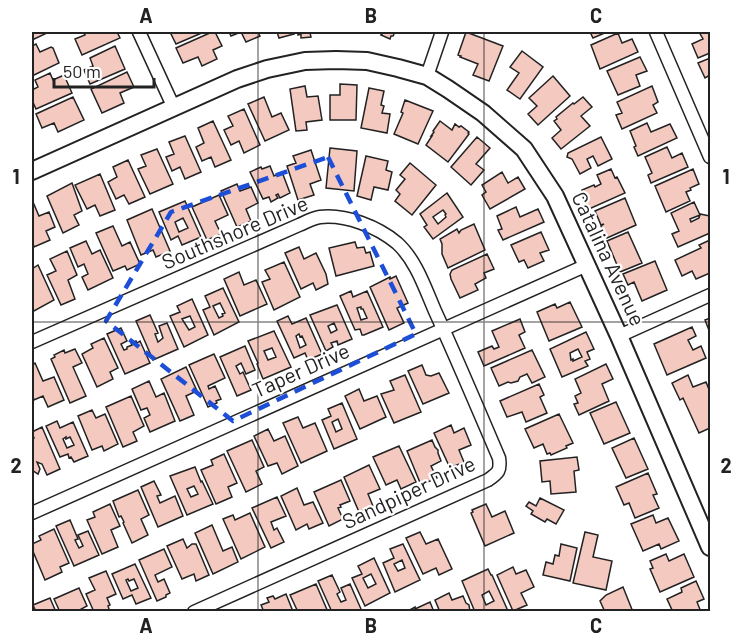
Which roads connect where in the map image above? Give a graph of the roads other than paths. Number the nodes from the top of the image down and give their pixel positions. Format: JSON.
{"nodes":[{"id":1,"x":140,"y":32,"type":"edge"},
{"id":2,"x":442,"y":32,"type":"edge"},
{"id":3,"x":656,"y":32,"type":"edge"},
{"id":4,"x":427,"y":76,"type":"junction"},
{"id":5,"x":174,"y":108,"type":"junction"},
{"id":6,"x":711,"y":157,"type":"edge"},
{"id":7,"x":32,"y":169,"type":"edge"},
{"id":8,"x":587,"y":265,"type":"junction"},
{"id":9,"x":711,"y":296,"type":"edge"},
{"id":10,"x":443,"y":329,"type":"junction"},
{"id":11,"x":619,"y":336,"type":"junction"},
{"id":12,"x":32,"y":342,"type":"edge"},
{"id":13,"x":32,"y":513,"type":"edge"},
{"id":14,"x":711,"y":547,"type":"edge"},
{"id":15,"x":194,"y":612,"type":"edge"}],
"edges":[{"from":1,"to":5,"type":"street"},
{"from":2,"to":4,"type":"street"},
{"from":3,"to":6,"type":"street"},
{"from":4,"to":5,"type":"street","name":"Catalina Avenue"},
{"from":4,"to":8,"type":"street","name":"Catalina Avenue"},
{"from":5,"to":7,"type":"street","name":"Catalina Avenue"},
{"from":8,"to":10,"type":"street","name":"Taper Drive"},
{"from":8,"to":11,"type":"street","name":"Catalina Avenue"},
{"from":9,"to":11,"type":"street"},
{"from":10,"to":12,"type":"street","name":"Southshore Drive"},
{"from":10,"to":13,"type":"street","name":"Taper Drive"},
{"from":10,"to":15,"type":"street","name":"Sandpiper Drive"},
{"from":11,"to":14,"type":"street","name":"Catalina Avenue"}]}
